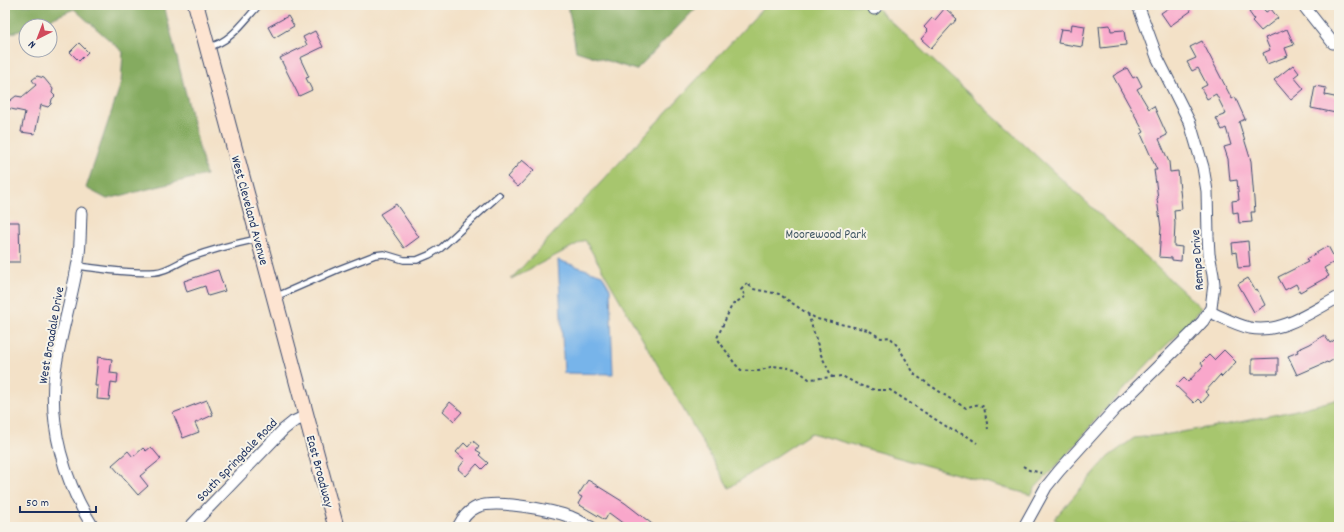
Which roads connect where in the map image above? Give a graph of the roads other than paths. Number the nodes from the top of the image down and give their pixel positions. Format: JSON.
{"nodes":[{"id":1,"x":196,"y":5,"type":"edge"},
{"id":2,"x":259,"y":5,"type":"edge"},
{"id":3,"x":1138,"y":5,"type":"edge"},
{"id":4,"x":1303,"y":5,"type":"edge"},
{"id":5,"x":1332,"y":43,"type":"dead end"},
{"id":6,"x":207,"y":47,"type":"junction"},
{"id":7,"x":499,"y":195,"type":"dead end"},
{"id":8,"x":81,"y":213,"type":"dead end"},
{"id":9,"x":259,"y":238,"type":"junction"},
{"id":10,"x":78,"y":266,"type":"junction"},
{"id":11,"x":274,"y":297,"type":"junction"},
{"id":12,"x":1339,"y":297,"type":"edge"},
{"id":13,"x":1210,"y":312,"type":"junction"},
{"id":14,"x":306,"y":416,"type":"junction"},
{"id":15,"x":93,"y":527,"type":"edge"},
{"id":16,"x":190,"y":527,"type":"edge"},
{"id":17,"x":336,"y":527,"type":"edge"},
{"id":18,"x":458,"y":527,"type":"edge"},
{"id":19,"x":591,"y":527,"type":"edge"},
{"id":20,"x":1024,"y":527,"type":"edge"}],
"edges":[{"from":1,"to":6,"type":"main road","name":"West Cleveland Avenue"},
{"from":2,"to":6,"type":"lane"},
{"from":3,"to":13,"type":"street","name":"Rempe Drive"},
{"from":4,"to":5,"type":"street"},
{"from":6,"to":9,"type":"main road","name":"West Cleveland Avenue"},
{"from":7,"to":11,"type":"lane"},
{"from":8,"to":10,"type":"street","name":"West Broadale Drive"},
{"from":9,"to":10,"type":"lane"},
{"from":9,"to":11,"type":"main road","name":"West Cleveland Avenue"},
{"from":10,"to":15,"type":"street","name":"West Broadale Drive"},
{"from":11,"to":14,"type":"main road","name":"West Cleveland Avenue"},
{"from":12,"to":13,"type":"street"},
{"from":13,"to":20,"type":"street"},
{"from":14,"to":16,"type":"street","name":"South Springdale Road"},
{"from":14,"to":17,"type":"main road","name":"East Broadway"},
{"from":18,"to":19,"type":"street"}]}
